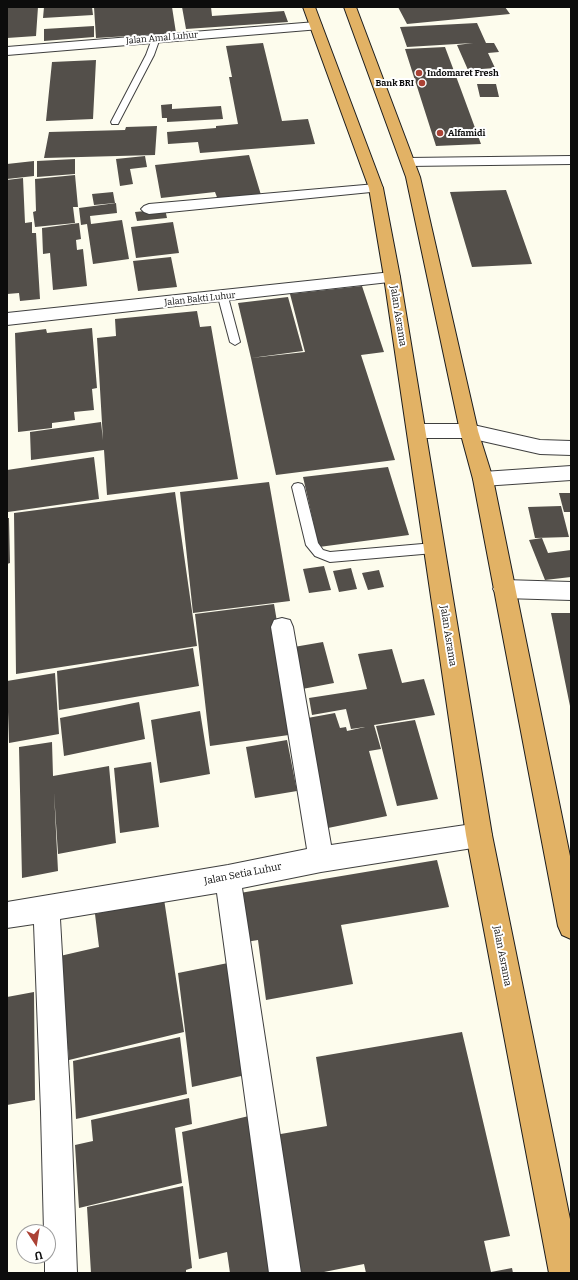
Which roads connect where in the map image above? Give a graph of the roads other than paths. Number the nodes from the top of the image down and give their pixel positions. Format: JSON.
{"nodes":[{"id":1,"x":309,"y":7,"type":"edge"},
{"id":2,"x":350,"y":7,"type":"edge"},
{"id":3,"x":316,"y":26,"type":"junction"},
{"id":4,"x":156,"y":38,"type":"junction"},
{"id":5,"x":7,"y":51,"type":"edge"},
{"id":6,"x":115,"y":122,"type":"dead end"},
{"id":7,"x":571,"y":160,"type":"edge"},
{"id":8,"x":411,"y":170,"type":"junction"},
{"id":9,"x":555,"y":174,"type":"dead end"},
{"id":10,"x":571,"y":174,"type":"edge"},
{"id":11,"x":429,"y":177,"type":"dead end"},
{"id":12,"x":376,"y":188,"type":"junction"},
{"id":13,"x":149,"y":209,"type":"dead end"},
{"id":14,"x":392,"y":278,"type":"junction"},
{"id":15,"x":223,"y":297,"type":"junction"},
{"id":16,"x":7,"y":319,"type":"edge"},
{"id":17,"x":235,"y":342,"type":"dead end"},
{"id":18,"x":469,"y":431,"type":"junction"},
{"id":19,"x":416,"y":432,"type":"junction"},
{"id":20,"x":540,"y":447,"type":"junction"},
{"id":21,"x":571,"y":448,"type":"edge"},
{"id":22,"x":571,"y":473,"type":"edge"},
{"id":23,"x":547,"y":474,"type":"junction"},
{"id":24,"x":483,"y":479,"type":"junction"},
{"id":25,"x":298,"y":487,"type":"dead end"},
{"id":26,"x":434,"y":548,"type":"junction"},
{"id":27,"x":504,"y":589,"type":"junction"},
{"id":28,"x":563,"y":591,"type":"edge"},
{"id":29,"x":282,"y":627,"type":"dead end"},
{"id":30,"x":479,"y":834,"type":"junction"},
{"id":31,"x":321,"y":859,"type":"junction"},
{"id":32,"x":228,"y":878,"type":"junction"},
{"id":33,"x":46,"y":908,"type":"junction"},
{"id":34,"x":7,"y":915,"type":"edge"},
{"id":35,"x":571,"y":926,"type":"edge"},
{"id":36,"x":61,"y":1273,"type":"edge"},
{"id":37,"x":286,"y":1273,"type":"edge"},
{"id":38,"x":565,"y":1273,"type":"edge"}],
"edges":[{"from":1,"to":3,"type":"highway","name":"Jalan Asrama"},
{"from":2,"to":8,"type":"highway"},
{"from":3,"to":4,"type":"street","name":"Jalan Amal Luhur"},
{"from":3,"to":12,"type":"highway","name":"Jalan Asrama"},
{"from":4,"to":5,"type":"street","name":"Jalan Amal Luhur"},
{"from":4,"to":6,"type":"lane"},
{"from":7,"to":8,"type":"street"},
{"from":8,"to":11,"type":"street"},
{"from":8,"to":18,"type":"highway"},
{"from":9,"to":10,"type":"street"},
{"from":12,"to":13,"type":"street"},
{"from":12,"to":14,"type":"highway","name":"Jalan Asrama"},
{"from":14,"to":15,"type":"street","name":"Jalan Bakti Luhur"},
{"from":14,"to":19,"type":"highway","name":"Jalan Asrama"},
{"from":15,"to":16,"type":"street","name":"Jalan Bakti Luhur"},
{"from":15,"to":17,"type":"lane"},
{"from":18,"to":19,"type":"street"},
{"from":18,"to":20,"type":"street"},
{"from":18,"to":24,"type":"highway"},
{"from":19,"to":26,"type":"highway","name":"Jalan Asrama"},
{"from":20,"to":21,"type":"street"},
{"from":20,"to":23,"type":"street"},
{"from":22,"to":23,"type":"street"},
{"from":23,"to":24,"type":"street"},
{"from":24,"to":27,"type":"highway"},
{"from":25,"to":26,"type":"lane"},
{"from":26,"to":30,"type":"highway","name":"Jalan Asrama"},
{"from":27,"to":28,"type":"street"},
{"from":27,"to":35,"type":"highway"},
{"from":29,"to":31,"type":"street"},
{"from":30,"to":31,"type":"street","name":"Jalan Setia Luhur"},
{"from":30,"to":38,"type":"highway","name":"Jalan Asrama"},
{"from":31,"to":32,"type":"street","name":"Jalan Setia Luhur"},
{"from":32,"to":33,"type":"street","name":"Jalan Setia Luhur"},
{"from":32,"to":37,"type":"street"},
{"from":33,"to":34,"type":"street","name":"Jalan Setia Luhur"},
{"from":33,"to":36,"type":"street"}]}
